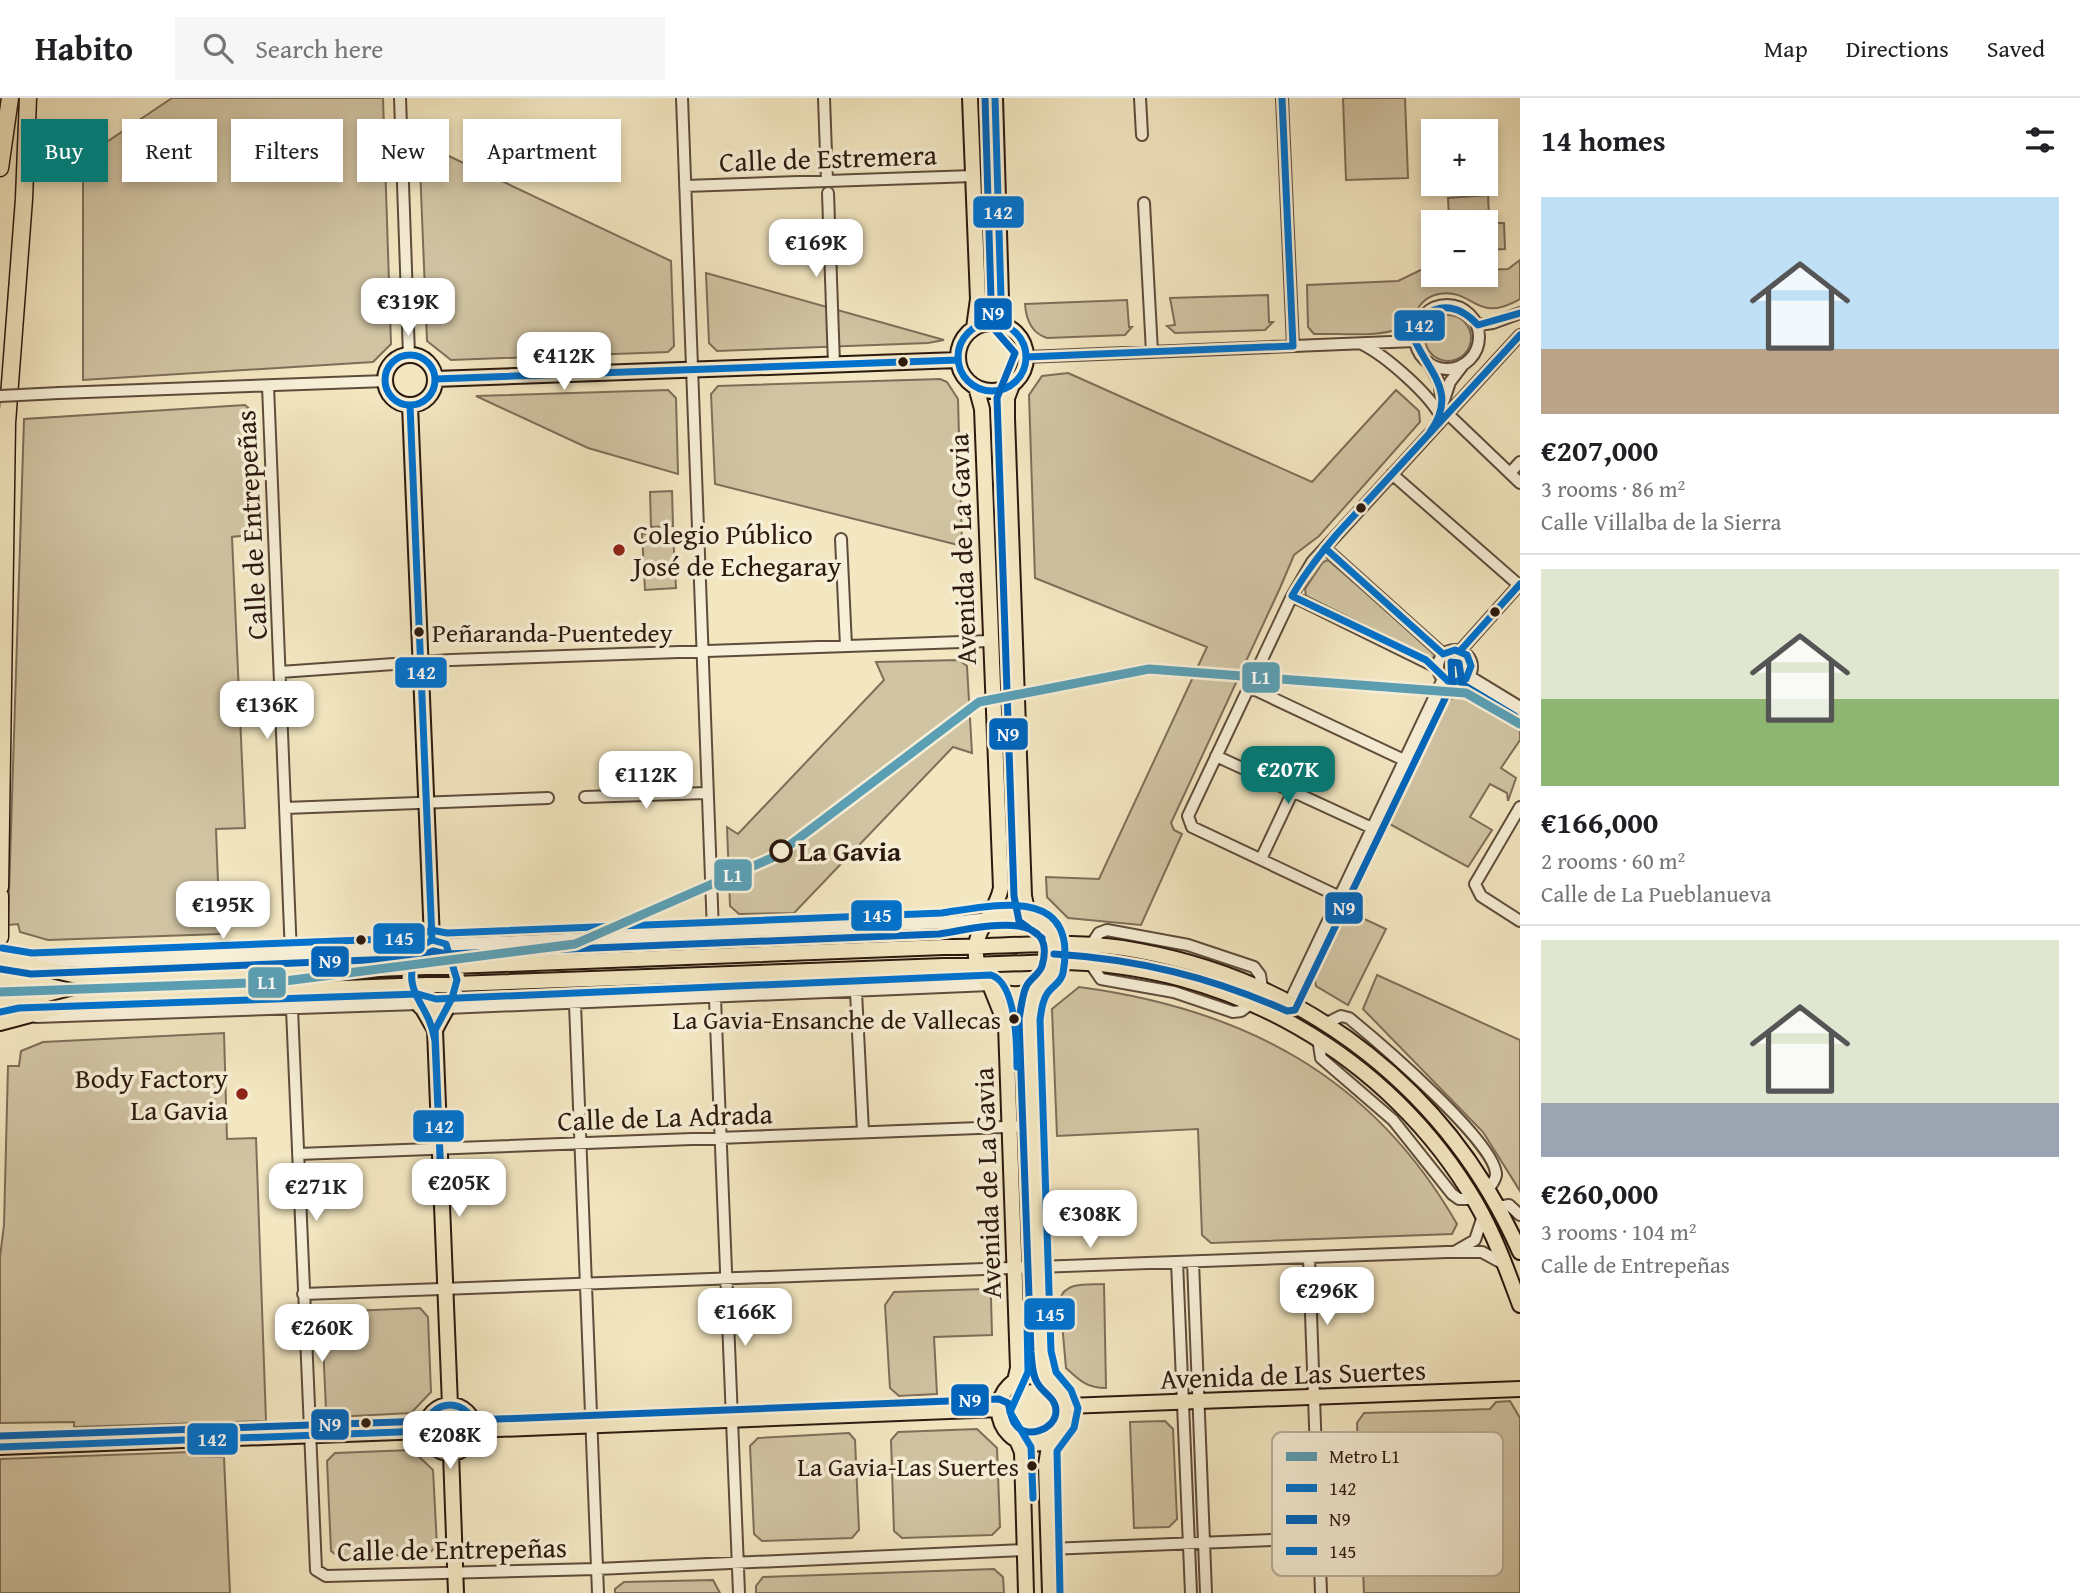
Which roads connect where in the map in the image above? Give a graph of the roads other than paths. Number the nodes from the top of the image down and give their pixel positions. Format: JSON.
{"nodes":[{"id":1,"x":10,"y":98,"type":"edge"},
{"id":2,"x":28,"y":98,"type":"edge"},
{"id":3,"x":400,"y":98,"type":"edge"},
{"id":4,"x":682,"y":98,"type":"edge"},
{"id":5,"x":824,"y":98,"type":"edge"},
{"id":6,"x":970,"y":98,"type":"edge"},
{"id":7,"x":995,"y":98,"type":"edge"},
{"id":8,"x":1140,"y":98,"type":"edge"},
{"id":9,"x":1282,"y":98,"type":"edge"},
{"id":10,"x":1142,"y":135,"type":"dead end"},
{"id":11,"x":0,"y":168,"type":"edge"},
{"id":12,"x":973,"y":176,"type":"junction"},
{"id":13,"x":827,"y":181,"type":"junction"},
{"id":14,"x":685,"y":186,"type":"junction"},
{"id":15,"x":828,"y":193,"type":"dead end"},
{"id":16,"x":1144,"y":203,"type":"dead end"},
{"id":17,"x":1520,"y":313,"type":"edge"},
{"id":18,"x":1478,"y":325,"type":"junction"},
{"id":19,"x":1005,"y":326,"type":"junction"},
{"id":20,"x":974,"y":328,"type":"junction"},
{"id":21,"x":1520,"y":335,"type":"edge"},
{"id":22,"x":1415,"y":341,"type":"junction"},
{"id":23,"x":1362,"y":344,"type":"junction"},
{"id":24,"x":1293,"y":346,"type":"junction"},
{"id":25,"x":1152,"y":352,"type":"junction"},
{"id":26,"x":409,"y":355,"type":"junction"},
{"id":27,"x":1026,"y":357,"type":"junction"},
{"id":28,"x":958,"y":360,"type":"junction"},
{"id":29,"x":1428,"y":362,"type":"junction"},
{"id":30,"x":834,"y":364,"type":"junction"},
{"id":31,"x":1464,"y":365,"type":"junction"},
{"id":32,"x":692,"y":369,"type":"junction"},
{"id":33,"x":435,"y":379,"type":"junction"},
{"id":34,"x":386,"y":381,"type":"junction"},
{"id":35,"x":1012,"y":385,"type":"junction"},
{"id":36,"x":268,"y":386,"type":"junction"},
{"id":37,"x":976,"y":387,"type":"junction"},
{"id":38,"x":0,"y":396,"type":"edge"},
{"id":39,"x":1443,"y":402,"type":"junction"},
{"id":40,"x":410,"y":405,"type":"junction"},
{"id":41,"x":1445,"y":416,"type":"junction"},
{"id":42,"x":1520,"y":462,"type":"edge"},
{"id":43,"x":1510,"y":473,"type":"junction"},
{"id":44,"x":1392,"y":474,"type":"junction"},
{"id":45,"x":1520,"y":483,"type":"edge"},
{"id":46,"x":841,"y":539,"type":"dead end"},
{"id":47,"x":1325,"y":548,"type":"junction"},
{"id":48,"x":1520,"y":585,"type":"edge"},
{"id":49,"x":1292,"y":596,"type":"junction"},
{"id":50,"x":990,"y":640,"type":"junction"},
{"id":51,"x":846,"y":646,"type":"junction"},
{"id":52,"x":702,"y":651,"type":"junction"},
{"id":53,"x":1460,"y":651,"type":"junction"},
{"id":54,"x":1443,"y":654,"type":"junction"},
{"id":55,"x":421,"y":662,"type":"junction"},
{"id":56,"x":1438,"y":668,"type":"junction"},
{"id":57,"x":280,"y":672,"type":"junction"},
{"id":58,"x":1469,"y":676,"type":"junction"},
{"id":59,"x":1443,"y":679,"type":"junction"},
{"id":60,"x":1249,"y":687,"type":"junction"},
{"id":61,"x":1520,"y":706,"type":"edge"},
{"id":62,"x":1216,"y":756,"type":"junction"},
{"id":63,"x":1404,"y":760,"type":"junction"},
{"id":64,"x":1293,"y":791,"type":"junction"},
{"id":65,"x":706,"y":793,"type":"junction"},
{"id":66,"x":585,"y":797,"type":"dead end"},
{"id":67,"x":548,"y":798,"type":"dead end"},
{"id":68,"x":427,"y":803,"type":"junction"},
{"id":69,"x":285,"y":808,"type":"junction"},
{"id":70,"x":1519,"y":813,"type":"edge"},
{"id":71,"x":1372,"y":828,"type":"junction"},
{"id":72,"x":1261,"y":859,"type":"junction"},
{"id":73,"x":0,"y":887,"type":"edge"},
{"id":74,"x":0,"y":896,"type":"edge"},
{"id":75,"x":1340,"y":897,"type":"junction"},
{"id":76,"x":1028,"y":915,"type":"junction"},
{"id":77,"x":990,"y":918,"type":"junction"},
{"id":78,"x":1520,"y":921,"type":"edge"},
{"id":79,"x":713,"y":932,"type":"junction"},
{"id":80,"x":0,"y":937,"type":"edge"},
{"id":81,"x":439,"y":942,"type":"junction"},
{"id":82,"x":1055,"y":944,"type":"junction"},
{"id":83,"x":976,"y":947,"type":"junction"},
{"id":84,"x":417,"y":948,"type":"junction"},
{"id":85,"x":291,"y":955,"type":"junction"},
{"id":86,"x":0,"y":958,"type":"edge"},
{"id":87,"x":1055,"y":961,"type":"junction"},
{"id":88,"x":32,"y":964,"type":"junction"},
{"id":89,"x":977,"y":965,"type":"junction"},
{"id":90,"x":458,"y":966,"type":"junction"},
{"id":91,"x":408,"y":967,"type":"junction"},
{"id":92,"x":458,"y":982,"type":"junction"},
{"id":93,"x":409,"y":984,"type":"junction"},
{"id":94,"x":990,"y":985,"type":"junction"},
{"id":95,"x":1037,"y":990,"type":"junction"},
{"id":96,"x":856,"y":992,"type":"junction"},
{"id":97,"x":715,"y":998,"type":"junction"},
{"id":98,"x":1290,"y":1002,"type":"junction"},
{"id":99,"x":575,"y":1004,"type":"junction"},
{"id":100,"x":420,"y":1006,"type":"junction"},
{"id":101,"x":447,"y":1008,"type":"junction"},
{"id":102,"x":292,"y":1009,"type":"junction"},
{"id":103,"x":19,"y":1018,"type":"junction"},
{"id":104,"x":0,"y":1023,"type":"edge"},
{"id":105,"x":435,"y":1030,"type":"junction"},
{"id":106,"x":1034,"y":1126,"type":"junction"},
{"id":107,"x":1010,"y":1127,"type":"junction"},
{"id":108,"x":863,"y":1132,"type":"junction"},
{"id":109,"x":720,"y":1138,"type":"junction"},
{"id":110,"x":580,"y":1143,"type":"junction"},
{"id":111,"x":439,"y":1149,"type":"junction"},
{"id":112,"x":298,"y":1154,"type":"junction"},
{"id":113,"x":1498,"y":1207,"type":"junction"},
{"id":114,"x":1520,"y":1214,"type":"edge"},
{"id":115,"x":1483,"y":1216,"type":"junction"},
{"id":116,"x":1453,"y":1252,"type":"junction"},
{"id":117,"x":1520,"y":1252,"type":"edge"},
{"id":118,"x":1309,"y":1258,"type":"junction"},
{"id":119,"x":1177,"y":1262,"type":"junction"},
{"id":120,"x":1193,"y":1262,"type":"junction"},
{"id":121,"x":1506,"y":1265,"type":"junction"},
{"id":122,"x":1015,"y":1268,"type":"junction"},
{"id":123,"x":1039,"y":1268,"type":"junction"},
{"id":124,"x":726,"y":1279,"type":"junction"},
{"id":125,"x":586,"y":1284,"type":"junction"},
{"id":126,"x":444,"y":1290,"type":"junction"},
{"id":127,"x":303,"y":1294,"type":"junction"},
{"id":128,"x":1520,"y":1305,"type":"edge"},
{"id":129,"x":1046,"y":1378,"type":"junction"},
{"id":130,"x":1014,"y":1381,"type":"junction"},
{"id":131,"x":1520,"y":1389,"type":"edge"},
{"id":132,"x":1313,"y":1398,"type":"junction"},
{"id":133,"x":1198,"y":1402,"type":"junction"},
{"id":134,"x":1181,"y":1403,"type":"junction"},
{"id":135,"x":450,"y":1405,"type":"junction"},
{"id":136,"x":1067,"y":1406,"type":"junction"},
{"id":137,"x":999,"y":1409,"type":"junction"},
{"id":138,"x":732,"y":1420,"type":"junction"},
{"id":139,"x":591,"y":1425,"type":"junction"},
{"id":140,"x":474,"y":1430,"type":"junction"},
{"id":141,"x":425,"y":1431,"type":"junction"},
{"id":142,"x":1314,"y":1432,"type":"edge"},
{"id":143,"x":309,"y":1436,"type":"junction"},
{"id":144,"x":1017,"y":1440,"type":"junction"},
{"id":145,"x":1049,"y":1440,"type":"junction"},
{"id":146,"x":0,"y":1447,"type":"edge"},
{"id":147,"x":451,"y":1453,"type":"junction"},
{"id":148,"x":1272,"y":1540,"type":"edge"},
{"id":149,"x":1203,"y":1543,"type":"junction"},
{"id":150,"x":1190,"y":1544,"type":"junction"},
{"id":151,"x":1049,"y":1549,"type":"junction"},
{"id":152,"x":1025,"y":1550,"type":"junction"},
{"id":153,"x":737,"y":1561,"type":"junction"},
{"id":154,"x":597,"y":1569,"type":"junction"},
{"id":155,"x":455,"y":1572,"type":"junction"},
{"id":156,"x":456,"y":1593,"type":"edge"},
{"id":157,"x":598,"y":1593,"type":"edge"},
{"id":158,"x":738,"y":1593,"type":"edge"},
{"id":159,"x":1026,"y":1593,"type":"edge"},
{"id":160,"x":1050,"y":1593,"type":"edge"},
{"id":161,"x":1191,"y":1593,"type":"edge"},
{"id":162,"x":1206,"y":1593,"type":"edge"}],
"edges":[{"from":1,"to":11,"type":"highway"},
{"from":2,"to":73,"type":"highway"},
{"from":3,"to":26,"type":"street"},
{"from":4,"to":14,"type":"street"},
{"from":5,"to":13,"type":"street"},
{"from":6,"to":12,"type":"main road"},
{"from":7,"to":19,"type":"main road"},
{"from":8,"to":10,"type":"street"},
{"from":9,"to":24,"type":"street"},
{"from":12,"to":13,"type":"street","name":"Calle de Estremera"},
{"from":12,"to":20,"type":"main road"},
{"from":13,"to":14,"type":"street","name":"Calle de Estremera"},
{"from":14,"to":32,"type":"street"},
{"from":15,"to":30,"type":"street"},
{"from":16,"to":25,"type":"street"},
{"from":17,"to":18,"type":"street"},
{"from":18,"to":22,"type":"street"},
{"from":18,"to":31,"type":"street"},
{"from":19,"to":20,"type":"main road"},
{"from":19,"to":27,"type":"main road"},
{"from":20,"to":28,"type":"main road"},
{"from":21,"to":41,"type":"street"},
{"from":22,"to":23,"type":"street"},
{"from":22,"to":29,"type":"street"},
{"from":23,"to":24,"type":"street"},
{"from":23,"to":41,"type":"street"},
{"from":24,"to":25,"type":"street"},
{"from":25,"to":27,"type":"street"},
{"from":26,"to":33,"type":"main road"},
{"from":26,"to":34,"type":"main road"},
{"from":27,"to":35,"type":"main road"},
{"from":28,"to":30,"type":"main road"},
{"from":28,"to":37,"type":"main road"},
{"from":29,"to":31,"type":"street"},
{"from":29,"to":39,"type":"street"},
{"from":30,"to":32,"type":"main road"},
{"from":31,"to":39,"type":"street"},
{"from":32,"to":33,"type":"main road"},
{"from":32,"to":52,"type":"street"},
{"from":33,"to":40,"type":"main road"},
{"from":34,"to":36,"type":"street"},
{"from":34,"to":40,"type":"main road"},
{"from":35,"to":37,"type":"main road"},
{"from":35,"to":76,"type":"main road","name":"Avenida de La Gavia"},
{"from":36,"to":38,"type":"street","bridge":true},
{"from":36,"to":57,"type":"street","name":"Calle de Entrepeñas"},
{"from":37,"to":50,"type":"main road","name":"Avenida de La Gavia"},
{"from":39,"to":41,"type":"street"},
{"from":40,"to":55,"type":"main road"},
{"from":41,"to":43,"type":"street"},
{"from":41,"to":44,"type":"street"},
{"from":42,"to":43,"type":"street"},
{"from":43,"to":45,"type":"street"},
{"from":44,"to":47,"type":"street"},
{"from":44,"to":48,"type":"street"},
{"from":46,"to":51,"type":"street"},
{"from":47,"to":49,"type":"street"},
{"from":47,"to":54,"type":"street"},
{"from":48,"to":53,"type":"street"},
{"from":49,"to":56,"type":"street"},
{"from":49,"to":60,"type":"street"},
{"from":50,"to":51,"type":"street"},
{"from":50,"to":77,"type":"main road","name":"Avenida de La Gavia"},
{"from":51,"to":52,"type":"street"},
{"from":52,"to":55,"type":"street"},
{"from":52,"to":65,"type":"street"},
{"from":53,"to":54,"type":"street"},
{"from":53,"to":58,"type":"street"},
{"from":54,"to":56,"type":"street"},
{"from":55,"to":57,"type":"street"},
{"from":55,"to":68,"type":"main road"},
{"from":56,"to":59,"type":"street"},
{"from":57,"to":69,"type":"street","name":"Calle de Entrepeñas"},
{"from":58,"to":59,"type":"street"},
{"from":58,"to":61,"type":"street"},
{"from":59,"to":63,"type":"street"},
{"from":60,"to":62,"type":"street"},
{"from":60,"to":63,"type":"street"},
{"from":62,"to":64,"type":"street"},
{"from":62,"to":72,"type":"street"},
{"from":63,"to":71,"type":"street"},
{"from":64,"to":71,"type":"street"},
{"from":64,"to":72,"type":"street"},
{"from":65,"to":66,"type":"street"},
{"from":65,"to":79,"type":"street"},
{"from":67,"to":68,"type":"street"},
{"from":68,"to":69,"type":"street"},
{"from":68,"to":81,"type":"main road"},
{"from":69,"to":85,"type":"street","name":"Calle de Entrepeñas"},
{"from":70,"to":78,"type":"street"},
{"from":71,"to":75,"type":"street"},
{"from":72,"to":75,"type":"street"},
{"from":74,"to":80,"type":"highway"},
{"from":75,"to":98,"type":"street"},
{"from":76,"to":77,"type":"main road"},
{"from":76,"to":82,"type":"main road"},
{"from":77,"to":79,"type":"street"},
{"from":77,"to":83,"type":"main road","name":"Avenida de La Gavia"},
{"from":79,"to":81,"type":"street"},
{"from":81,"to":84,"type":"main road"},
{"from":81,"to":90,"type":"main road"},
{"from":82,"to":83,"type":"main road"},
{"from":82,"to":87,"type":"main road"},
{"from":82,"to":98,"type":"main road"},
{"from":83,"to":89,"type":"main road","name":"Avenida de La Gavia"},
{"from":83,"to":90,"type":"main road"},
{"from":84,"to":85,"type":"street"},
{"from":84,"to":91,"type":"main road"},
{"from":85,"to":88,"type":"street"},
{"from":86,"to":88,"type":"main road"},
{"from":87,"to":89,"type":"main road"},
{"from":87,"to":95,"type":"main road","name":"Avenida de La Gavia"},
{"from":87,"to":115,"type":"main road"},
{"from":88,"to":91,"type":"main road"},
{"from":89,"to":92,"type":"main road"},
{"from":89,"to":94,"type":"main road","name":"Avenida de La Gavia"},
{"from":90,"to":91,"type":"main road"},
{"from":90,"to":92,"type":"main road"},
{"from":91,"to":93,"type":"main road"},
{"from":92,"to":93,"type":"main road"},
{"from":92,"to":101,"type":"main road"},
{"from":93,"to":100,"type":"main road"},
{"from":93,"to":103,"type":"main road"},
{"from":94,"to":95,"type":"main road"},
{"from":94,"to":96,"type":"street"},
{"from":94,"to":107,"type":"main road","name":"Avenida de La Gavia"},
{"from":95,"to":106,"type":"main road","name":"Avenida de La Gavia"},
{"from":96,"to":97,"type":"street"},
{"from":96,"to":108,"type":"street"},
{"from":97,"to":99,"type":"street"},
{"from":97,"to":109,"type":"street"},
{"from":98,"to":113,"type":"main road"},
{"from":99,"to":101,"type":"street"},
{"from":99,"to":110,"type":"street"},
{"from":100,"to":101,"type":"main road"},
{"from":100,"to":102,"type":"street"},
{"from":100,"to":105,"type":"main road"},
{"from":101,"to":105,"type":"main road"},
{"from":102,"to":103,"type":"street"},
{"from":102,"to":112,"type":"street","name":"Calle de Entrepeñas"},
{"from":103,"to":104,"type":"main road"},
{"from":105,"to":111,"type":"main road"},
{"from":106,"to":107,"type":"street","name":"Calle de La Adrada"},
{"from":106,"to":123,"type":"main road","name":"Avenida de La Gavia"},
{"from":107,"to":108,"type":"street","name":"Calle de La Adrada"},
{"from":107,"to":122,"type":"main road","name":"Avenida de La Gavia"},
{"from":108,"to":109,"type":"street","name":"Calle de La Adrada"},
{"from":109,"to":110,"type":"street","name":"Calle de La Adrada"},
{"from":109,"to":124,"type":"street"},
{"from":110,"to":111,"type":"street","name":"Calle de La Adrada"},
{"from":110,"to":125,"type":"street"},
{"from":111,"to":112,"type":"street","name":"Calle de La Adrada"},
{"from":111,"to":126,"type":"main road"},
{"from":112,"to":127,"type":"street","name":"Calle de Entrepeñas"},
{"from":113,"to":114,"type":"street"},
{"from":113,"to":117,"type":"main road"},
{"from":115,"to":116,"type":"street"},
{"from":115,"to":121,"type":"main road"},
{"from":116,"to":118,"type":"street"},
{"from":116,"to":121,"type":"street"},
{"from":118,"to":120,"type":"street"},
{"from":118,"to":132,"type":"street"},
{"from":119,"to":120,"type":"street"},
{"from":119,"to":123,"type":"street"},
{"from":119,"to":134,"type":"street"},
{"from":120,"to":133,"type":"street"},
{"from":121,"to":128,"type":"main road"},
{"from":122,"to":123,"type":"street"},
{"from":122,"to":124,"type":"street"},
{"from":122,"to":130,"type":"main road","name":"Avenida de La Gavia"},
{"from":123,"to":129,"type":"main road","name":"Avenida de La Gavia"},
{"from":124,"to":125,"type":"street"},
{"from":124,"to":138,"type":"street"},
{"from":125,"to":126,"type":"street"},
{"from":125,"to":139,"type":"street"},
{"from":126,"to":127,"type":"street"},
{"from":126,"to":135,"type":"main road"},
{"from":127,"to":143,"type":"street","name":"Calle de Entrepeñas"},
{"from":129,"to":130,"type":"main road"},
{"from":129,"to":136,"type":"main road"},
{"from":130,"to":137,"type":"main road"},
{"from":131,"to":132,"type":"main road","name":"Avenida de Las Suertes"},
{"from":132,"to":133,"type":"main road","name":"Avenida de Las Suertes"},
{"from":132,"to":142,"type":"street"},
{"from":133,"to":134,"type":"main road","name":"Avenida de Las Suertes"},
{"from":133,"to":149,"type":"street"},
{"from":134,"to":136,"type":"main road","name":"Avenida de Las Suertes"},
{"from":134,"to":150,"type":"street"},
{"from":135,"to":140,"type":"main road"},
{"from":135,"to":141,"type":"main road"},
{"from":136,"to":145,"type":"main road"},
{"from":137,"to":138,"type":"main road"},
{"from":137,"to":144,"type":"main road"},
{"from":138,"to":139,"type":"main road"},
{"from":138,"to":153,"type":"street"},
{"from":139,"to":140,"type":"main road"},
{"from":139,"to":154,"type":"street"},
{"from":140,"to":147,"type":"main road"},
{"from":141,"to":143,"type":"main road"},
{"from":141,"to":147,"type":"main road"},
{"from":143,"to":146,"type":"main road"},
{"from":143,"to":155,"type":"street","name":"Calle de Entrepeñas"},
{"from":144,"to":145,"type":"main road"},
{"from":144,"to":152,"type":"main road"},
{"from":145,"to":151,"type":"main road"},
{"from":147,"to":155,"type":"main road"},
{"from":148,"to":149,"type":"street"},
{"from":149,"to":150,"type":"street"},
{"from":149,"to":162,"type":"street"},
{"from":150,"to":151,"type":"street"},
{"from":150,"to":161,"type":"street"},
{"from":151,"to":160,"type":"main road"},
{"from":152,"to":153,"type":"street","name":"Calle de Entrepeñas"},
{"from":152,"to":159,"type":"main road"},
{"from":153,"to":154,"type":"street","name":"Calle de Entrepeñas"},
{"from":153,"to":158,"type":"street"},
{"from":154,"to":155,"type":"street","name":"Calle de Entrepeñas"},
{"from":154,"to":157,"type":"street"},
{"from":155,"to":156,"type":"main road"}]}
